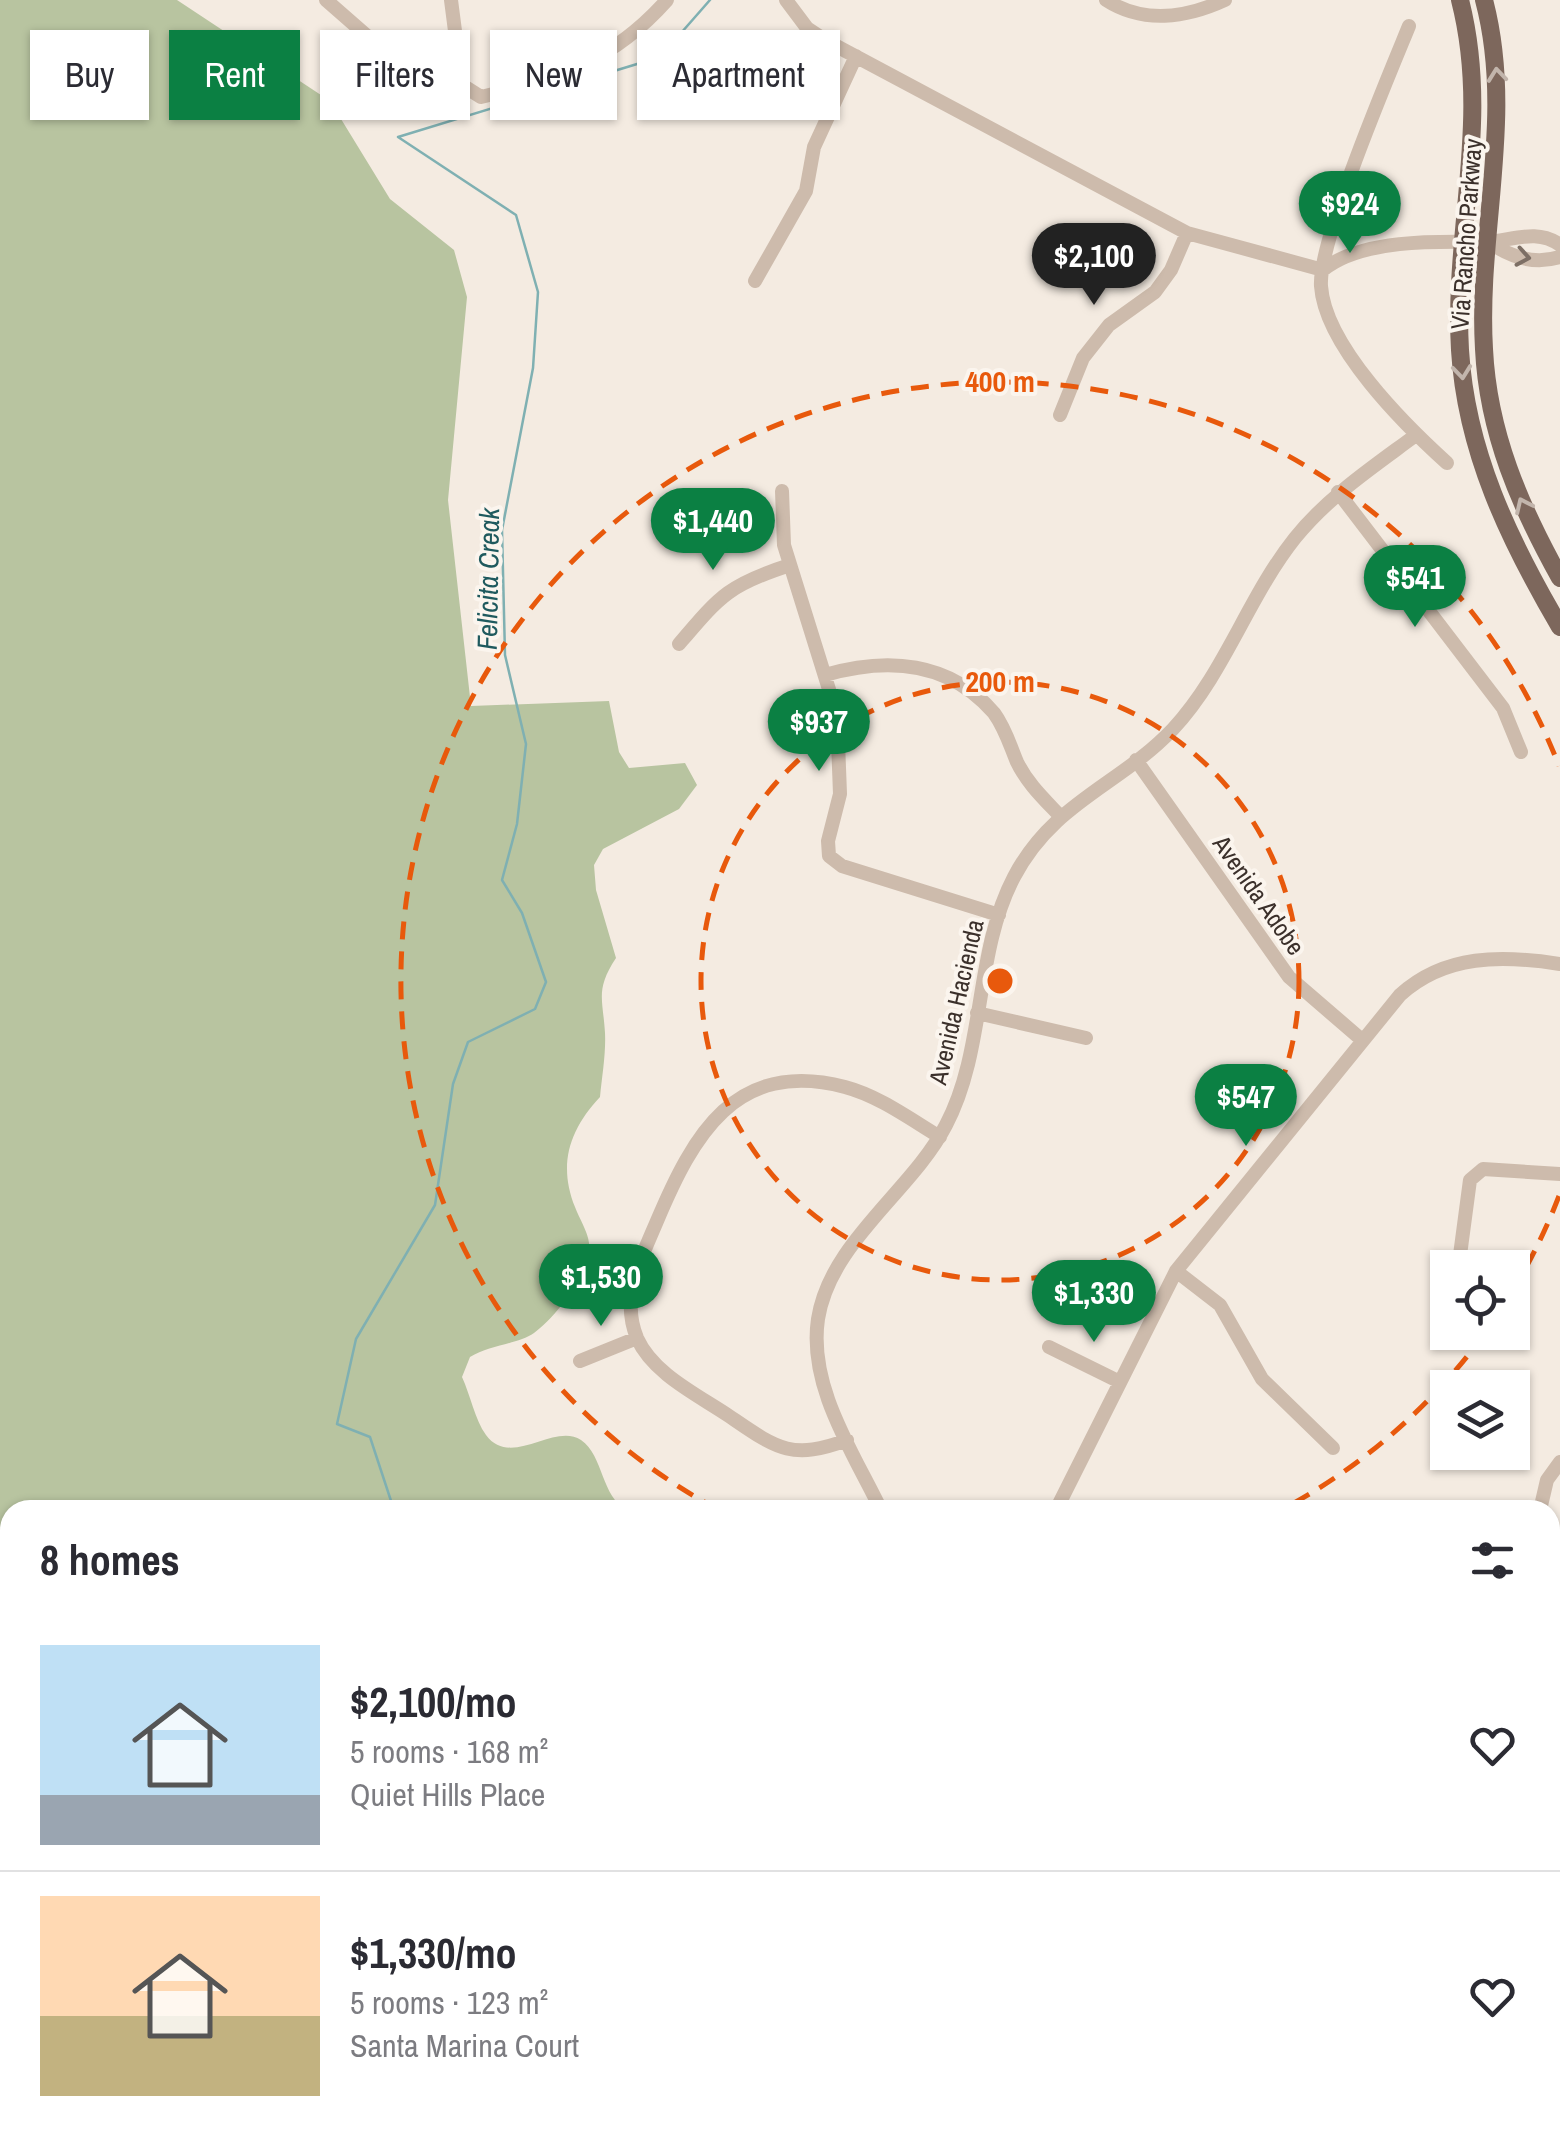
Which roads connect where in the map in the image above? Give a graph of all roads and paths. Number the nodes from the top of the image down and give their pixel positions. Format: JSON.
{"nodes":[{"id":1,"x":326,"y":0,"type":"edge"},
{"id":2,"x":451,"y":0,"type":"edge"},
{"id":3,"x":666,"y":0,"type":"edge"},
{"id":4,"x":786,"y":0,"type":"edge"},
{"id":5,"x":1106,"y":0,"type":"edge"},
{"id":6,"x":1225,"y":0,"type":"edge"},
{"id":7,"x":1460,"y":0,"type":"edge"},
{"id":8,"x":1484,"y":0,"type":"edge"},
{"id":9,"x":1409,"y":26,"type":"dead end"},
{"id":10,"x":361,"y":30,"type":"edge"},
{"id":11,"x":455,"y":30,"type":"edge"},
{"id":12,"x":856,"y":56,"type":"junction"},
{"id":13,"x":470,"y":91,"type":"edge"},
{"id":14,"x":1186,"y":233,"type":"junction"},
{"id":15,"x":1465,"y":240,"type":"junction"},
{"id":16,"x":1489,"y":242,"type":"junction"},
{"id":17,"x":1560,"y":245,"type":"edge"},
{"id":18,"x":1560,"y":257,"type":"edge"},
{"id":19,"x":1323,"y":270,"type":"junction"},
{"id":20,"x":755,"y":281,"type":"dead end"},
{"id":21,"x":1060,"y":415,"type":"dead end"},
{"id":22,"x":1416,"y":435,"type":"junction"},
{"id":23,"x":1448,"y":463,"type":"dead end"},
{"id":24,"x":782,"y":491,"type":"dead end"},
{"id":25,"x":1338,"y":492,"type":"junction"},
{"id":26,"x":790,"y":565,"type":"junction"},
{"id":27,"x":1560,"y":578,"type":"edge"},
{"id":28,"x":1560,"y":627,"type":"edge"},
{"id":29,"x":678,"y":644,"type":"dead end"},
{"id":30,"x":825,"y":675,"type":"junction"},
{"id":31,"x":1520,"y":752,"type":"dead end"},
{"id":32,"x":1136,"y":760,"type":"junction"},
{"id":33,"x":1060,"y":816,"type":"junction"},
{"id":34,"x":999,"y":915,"type":"junction"},
{"id":35,"x":1560,"y":964,"type":"edge"},
{"id":36,"x":977,"y":1013,"type":"junction"},
{"id":37,"x":1086,"y":1038,"type":"dead end"},
{"id":38,"x":1362,"y":1040,"type":"junction"},
{"id":39,"x":940,"y":1137,"type":"junction"},
{"id":40,"x":1560,"y":1174,"type":"edge"},
{"id":41,"x":1461,"y":1250,"type":"edge"},
{"id":42,"x":1176,"y":1271,"type":"junction"},
{"id":43,"x":638,"y":1338,"type":"junction"},
{"id":44,"x":1049,"y":1347,"type":"dead end"},
{"id":45,"x":580,"y":1361,"type":"dead end"},
{"id":46,"x":1120,"y":1382,"type":"junction"},
{"id":47,"x":847,"y":1440,"type":"junction"},
{"id":48,"x":1334,"y":1448,"type":"dead end"},
{"id":49,"x":1560,"y":1462,"type":"edge"},
{"id":50,"x":876,"y":1500,"type":"edge"},
{"id":51,"x":1061,"y":1500,"type":"edge"},
{"id":52,"x":1542,"y":1500,"type":"edge"}],
"edges":[{"from":1,"to":10,"type":"street"},
{"from":2,"to":11,"type":"street"},
{"from":3,"to":13,"type":"street"},
{"from":4,"to":12,"type":"street"},
{"from":5,"to":6,"type":"street"},
{"from":7,"to":15,"type":"main road","name":"Via Rancho Parkway"},
{"from":16,"to":8,"type":"main road","name":"Via Rancho Parkway","one_way":true},
{"from":9,"to":19,"type":"street"},
{"from":12,"to":14,"type":"street"},
{"from":12,"to":20,"type":"street"},
{"from":14,"to":19,"type":"street"},
{"from":14,"to":21,"type":"street"},
{"from":15,"to":16,"type":"street"},
{"from":15,"to":19,"type":"street"},
{"from":15,"to":28,"type":"main road","name":"Via Rancho Parkway","one_way":true},
{"from":16,"to":17,"type":"street"},
{"from":16,"to":18,"type":"street","one_way":true},
{"from":27,"to":16,"type":"main road","name":"Via Rancho Parkway","one_way":true},
{"from":19,"to":22,"type":"street"},
{"from":22,"to":23,"type":"street"},
{"from":22,"to":25,"type":"street","name":"Avenida Hacienda"},
{"from":24,"to":26,"type":"street"},
{"from":25,"to":31,"type":"street"},
{"from":25,"to":32,"type":"street","name":"Avenida Hacienda"},
{"from":26,"to":29,"type":"street"},
{"from":26,"to":30,"type":"street"},
{"from":30,"to":33,"type":"street"},
{"from":30,"to":34,"type":"street"},
{"from":32,"to":33,"type":"street","name":"Avenida Hacienda"},
{"from":32,"to":38,"type":"street","name":"Avenida Adobe"},
{"from":33,"to":34,"type":"street","name":"Avenida Hacienda"},
{"from":34,"to":36,"type":"street","name":"Avenida Hacienda"},
{"from":35,"to":38,"type":"street"},
{"from":36,"to":37,"type":"street"},
{"from":36,"to":39,"type":"street","name":"Avenida Hacienda"},
{"from":38,"to":42,"type":"street"},
{"from":39,"to":43,"type":"street"},
{"from":39,"to":47,"type":"street","name":"Avenida Hacienda"},
{"from":40,"to":41,"type":"street"},
{"from":42,"to":46,"type":"street"},
{"from":42,"to":48,"type":"street"},
{"from":43,"to":45,"type":"street"},
{"from":43,"to":47,"type":"street"},
{"from":44,"to":46,"type":"street"},
{"from":46,"to":51,"type":"street"},
{"from":47,"to":50,"type":"street","name":"Avenida Hacienda"},
{"from":49,"to":52,"type":"street"}]}
